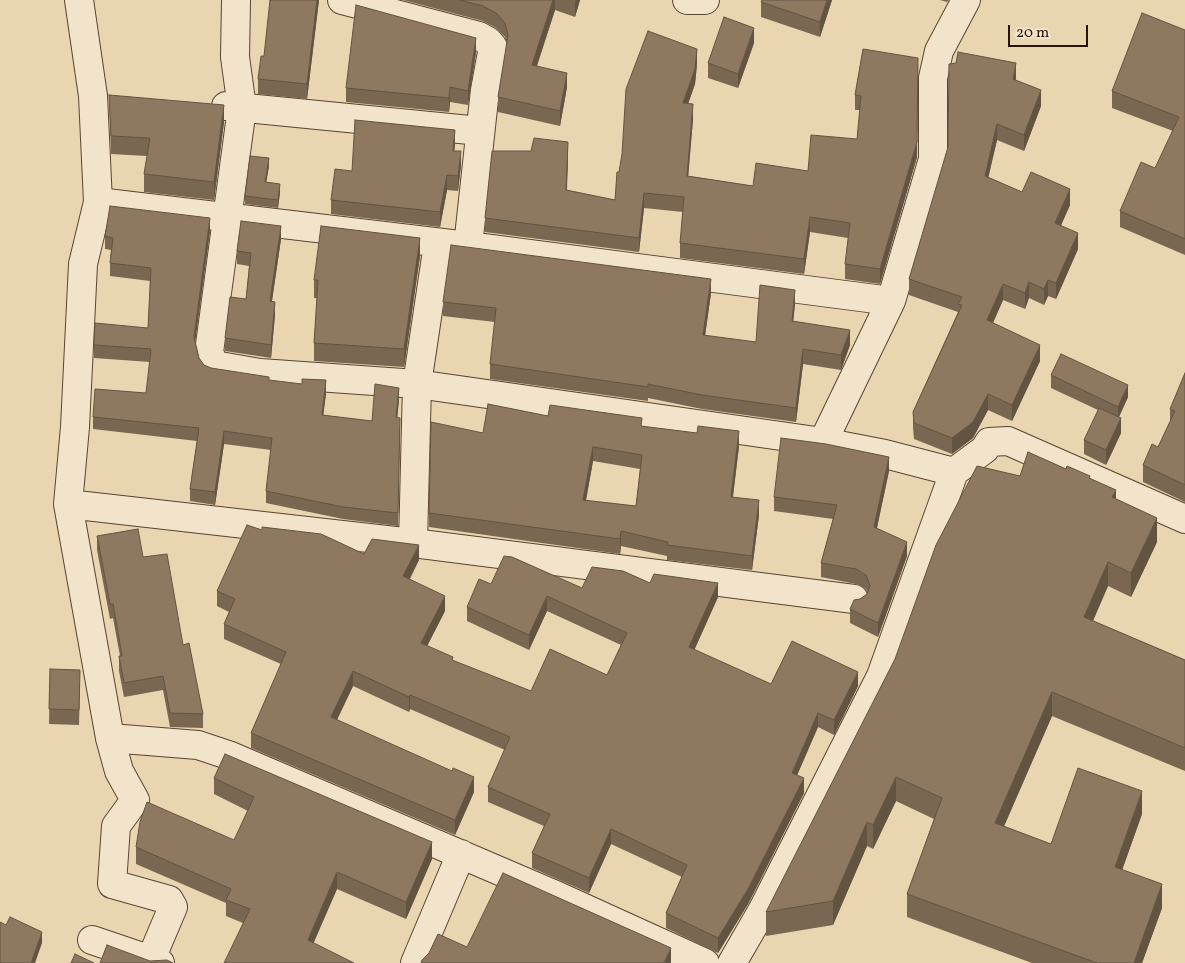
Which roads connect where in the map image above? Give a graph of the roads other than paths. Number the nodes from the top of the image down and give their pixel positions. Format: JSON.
{"nodes":[{"id":1,"x":79,"y":0,"type":"edge"},
{"id":2,"x":236,"y":0,"type":"edge"},
{"id":3,"x":342,"y":0,"type":"edge"},
{"id":4,"x":687,"y":0,"type":"edge"},
{"id":5,"x":705,"y":0,"type":"edge"},
{"id":6,"x":966,"y":0,"type":"edge"},
{"id":7,"x":93,"y":96,"type":"junction"},
{"id":8,"x":121,"y":98,"type":"edge"},
{"id":9,"x":205,"y":105,"type":"edge"},
{"id":10,"x":242,"y":108,"type":"junction"},
{"id":11,"x":480,"y":131,"type":"junction"},
{"id":12,"x":98,"y":202,"type":"junction"},
{"id":13,"x":228,"y":217,"type":"junction"},
{"id":14,"x":438,"y":244,"type":"junction"},
{"id":15,"x":468,"y":246,"type":"junction"},
{"id":16,"x":891,"y":301,"type":"junction"},
{"id":17,"x":417,"y":384,"type":"junction"},
{"id":18,"x":823,"y":442,"type":"junction"},
{"id":19,"x":954,"y":472,"type":"junction"},
{"id":20,"x":68,"y":504,"type":"junction"},
{"id":21,"x":1185,"y":519,"type":"edge"},
{"id":22,"x":413,"y":543,"type":"junction"},
{"id":23,"x":854,"y":600,"type":"edge"},
{"id":24,"x":110,"y":738,"type":"junction"},
{"id":25,"x":461,"y":854,"type":"junction"},
{"id":26,"x":92,"y":940,"type":"dead end"},
{"id":27,"x":155,"y":961,"type":"edge"},
{"id":28,"x":415,"y":963,"type":"edge"},
{"id":29,"x":705,"y":963,"type":"edge"},
{"id":30,"x":732,"y":963,"type":"edge"}],
"edges":[{"from":1,"to":7,"type":"street"},
{"from":2,"to":10,"type":"street"},
{"from":3,"to":11,"type":"street"},
{"from":4,"to":5,"type":"street"},
{"from":6,"to":16,"type":"street"},
{"from":7,"to":8,"type":"street"},
{"from":7,"to":12,"type":"street"},
{"from":9,"to":10,"type":"street"},
{"from":10,"to":11,"type":"street"},
{"from":10,"to":13,"type":"street"},
{"from":11,"to":15,"type":"street"},
{"from":12,"to":13,"type":"street"},
{"from":12,"to":20,"type":"street"},
{"from":13,"to":14,"type":"street"},
{"from":13,"to":17,"type":"street"},
{"from":14,"to":15,"type":"street"},
{"from":14,"to":17,"type":"street"},
{"from":15,"to":16,"type":"street"},
{"from":16,"to":18,"type":"street"},
{"from":17,"to":18,"type":"street"},
{"from":17,"to":22,"type":"street"},
{"from":18,"to":19,"type":"street"},
{"from":19,"to":21,"type":"street"},
{"from":19,"to":30,"type":"street"},
{"from":20,"to":22,"type":"street"},
{"from":20,"to":24,"type":"street"},
{"from":22,"to":23,"type":"street"},
{"from":24,"to":25,"type":"street"},
{"from":24,"to":27,"type":"street"},
{"from":25,"to":28,"type":"street"},
{"from":25,"to":29,"type":"street"},
{"from":26,"to":27,"type":"street"}]}
